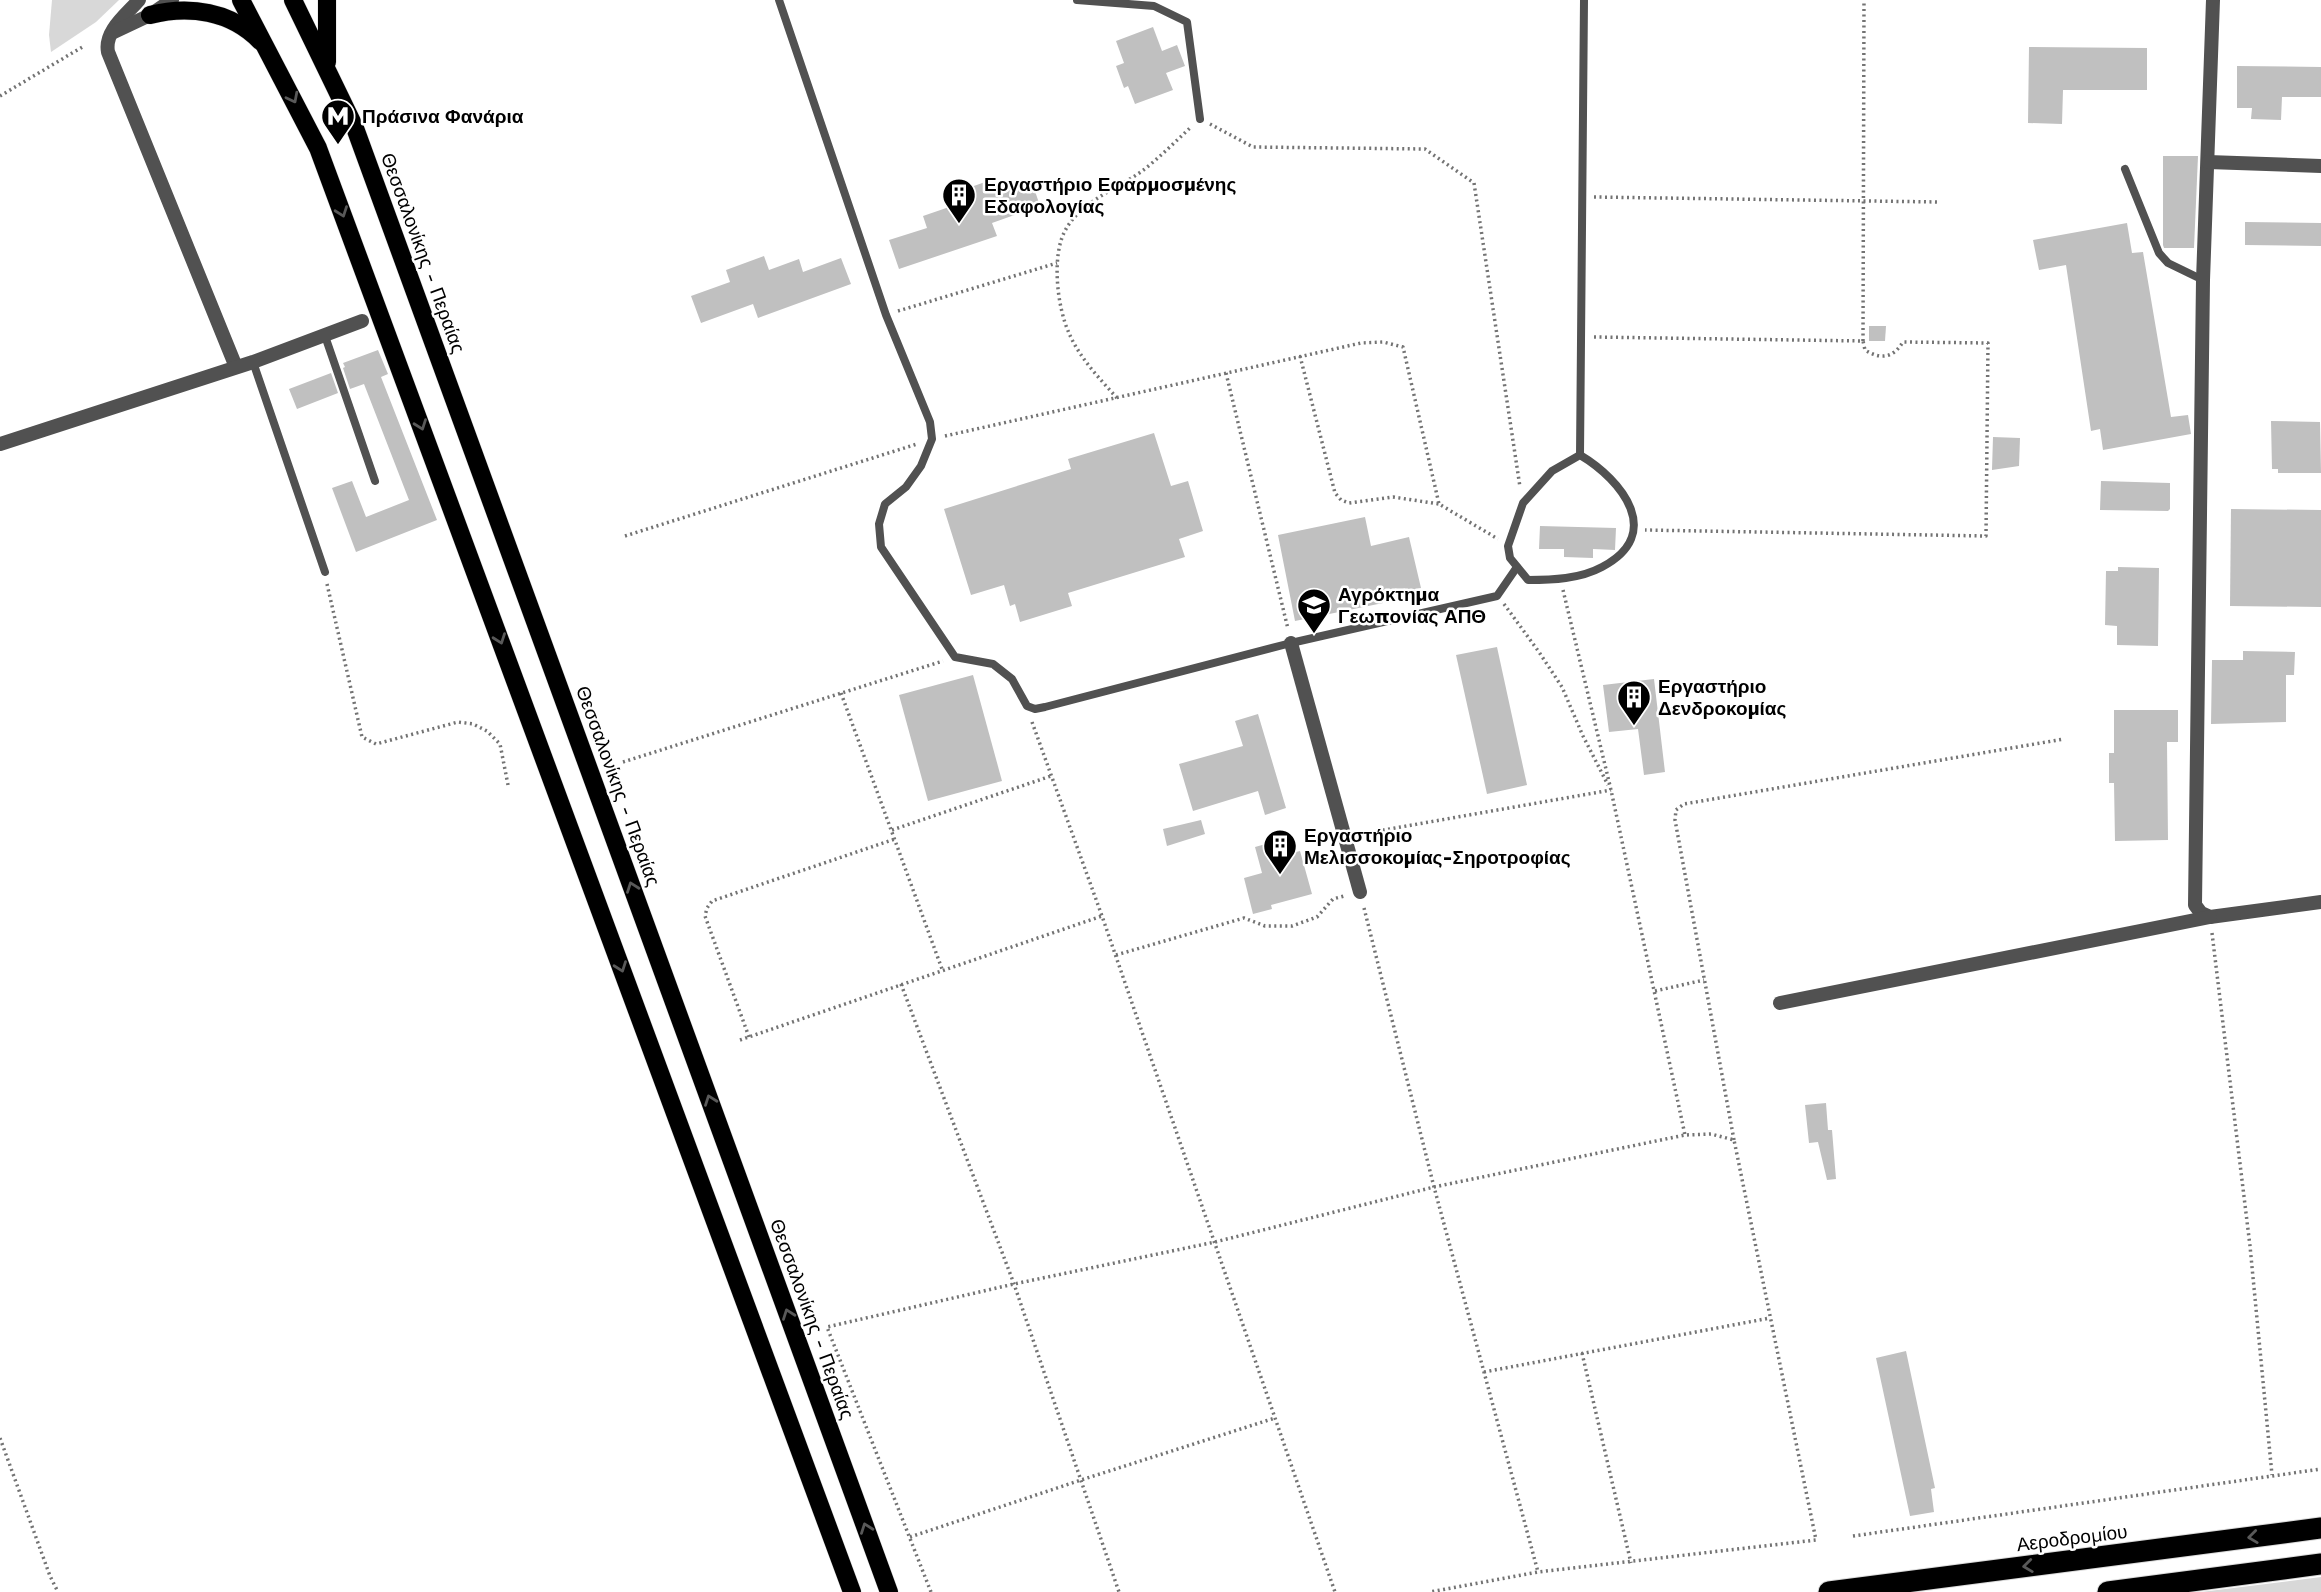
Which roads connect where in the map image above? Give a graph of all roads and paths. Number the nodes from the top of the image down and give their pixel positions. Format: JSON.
{"nodes":[{"id":1,"x":139,"y":0,"type":"edge"},
{"id":2,"x":172,"y":0,"type":"edge"},
{"id":3,"x":241,"y":0,"type":"edge"},
{"id":4,"x":293,"y":0,"type":"edge"},
{"id":5,"x":327,"y":0,"type":"edge"},
{"id":6,"x":779,"y":0,"type":"edge"},
{"id":7,"x":1077,"y":0,"type":"edge"},
{"id":8,"x":1584,"y":0,"type":"edge"},
{"id":9,"x":1864,"y":0,"type":"edge"},
{"id":10,"x":2213,"y":0,"type":"edge"},
{"id":11,"x":150,"y":15,"type":"junction"},
{"id":12,"x":110,"y":34,"type":"junction"},
{"id":13,"x":84,"y":46,"type":"dead end"},
{"id":14,"x":268,"y":48,"type":"junction"},
{"id":15,"x":327,"y":69,"type":"junction"},
{"id":16,"x":0,"y":96,"type":"edge"},
{"id":17,"x":1200,"y":119,"type":"junction"},
{"id":18,"x":2208,"y":162,"type":"junction"},
{"id":19,"x":2321,"y":166,"type":"edge"},
{"id":20,"x":2125,"y":169,"type":"dead end"},
{"id":21,"x":1582,"y":197,"type":"junction"},
{"id":22,"x":1864,"y":201,"type":"junction"},
{"id":23,"x":1938,"y":202,"type":"dead end"},
{"id":24,"x":1057,"y":263,"type":"junction"},
{"id":25,"x":2203,"y":280,"type":"junction"},
{"id":26,"x":886,"y":315,"type":"junction"},
{"id":27,"x":362,"y":321,"type":"dead end"},
{"id":28,"x":325,"y":336,"type":"junction"},
{"id":29,"x":1582,"y":336,"type":"junction"},
{"id":30,"x":1863,"y":341,"type":"junction"},
{"id":31,"x":1300,"y":356,"type":"junction"},
{"id":32,"x":253,"y":362,"type":"junction"},
{"id":33,"x":236,"y":367,"type":"junction"},
{"id":34,"x":1226,"y":373,"type":"junction"},
{"id":35,"x":1116,"y":398,"type":"junction"},
{"id":36,"x":932,"y":439,"type":"junction"},
{"id":37,"x":0,"y":444,"type":"edge"},
{"id":38,"x":1580,"y":455,"type":"junction"},
{"id":39,"x":375,"y":481,"type":"dead end"},
{"id":40,"x":1523,"y":503,"type":"junction"},
{"id":41,"x":1439,"y":504,"type":"junction"},
{"id":42,"x":1633,"y":530,"type":"junction"},
{"id":43,"x":625,"y":536,"type":"dead end"},
{"id":44,"x":1508,"y":546,"type":"junction"},
{"id":45,"x":1517,"y":567,"type":"junction"},
{"id":46,"x":325,"y":572,"type":"joint"},
{"id":47,"x":1560,"y":579,"type":"junction"},
{"id":48,"x":1497,"y":596,"type":"junction"},
{"id":49,"x":1291,"y":643,"type":"junction"},
{"id":50,"x":954,"y":657,"type":"junction"},
{"id":51,"x":841,"y":693,"type":"junction"},
{"id":52,"x":1027,"y":706,"type":"junction"},
{"id":53,"x":2064,"y":739,"type":"dead end"},
{"id":54,"x":623,"y":762,"type":"dead end"},
{"id":55,"x":1051,"y":776,"type":"junction"},
{"id":56,"x":508,"y":785,"type":"dead end"},
{"id":57,"x":1611,"y":790,"type":"junction"},
{"id":58,"x":892,"y":830,"type":"junction"},
{"id":59,"x":1345,"y":836,"type":"junction"},
{"id":60,"x":895,"y":839,"type":"junction"},
{"id":61,"x":1360,"y":892,"type":"junction"},
{"id":62,"x":2321,"y":902,"type":"edge"},
{"id":63,"x":1102,"y":916,"type":"junction"},
{"id":64,"x":2210,"y":917,"type":"junction"},
{"id":65,"x":1116,"y":955,"type":"junction"},
{"id":66,"x":942,"y":970,"type":"junction"},
{"id":67,"x":1704,"y":980,"type":"junction"},
{"id":68,"x":901,"y":984,"type":"junction"},
{"id":69,"x":1655,"y":991,"type":"junction"},
{"id":70,"x":1780,"y":1003,"type":"dead end"},
{"id":71,"x":749,"y":1037,"type":"junction"},
{"id":72,"x":740,"y":1040,"type":"dead end"},
{"id":73,"x":1685,"y":1135,"type":"junction"},
{"id":74,"x":1734,"y":1140,"type":"junction"},
{"id":75,"x":1434,"y":1187,"type":"junction"},
{"id":76,"x":1215,"y":1242,"type":"junction"},
{"id":77,"x":1014,"y":1284,"type":"junction"},
{"id":78,"x":1770,"y":1318,"type":"junction"},
{"id":79,"x":1582,"y":1353,"type":"junction"},
{"id":80,"x":1484,"y":1372,"type":"junction"},
{"id":81,"x":1275,"y":1418,"type":"junction"},
{"id":82,"x":0,"y":1438,"type":"edge"},
{"id":83,"x":2321,"y":1469,"type":"edge"},
{"id":84,"x":2272,"y":1475,"type":"junction"},
{"id":85,"x":1081,"y":1480,"type":"junction"},
{"id":86,"x":2321,"y":1528,"type":"edge"},
{"id":87,"x":1853,"y":1536,"type":"dead end"},
{"id":88,"x":909,"y":1537,"type":"junction"},
{"id":89,"x":1631,"y":1563,"type":"junction"},
{"id":90,"x":2321,"y":1564,"type":"edge"},
{"id":91,"x":1538,"y":1573,"type":"junction"},
{"id":92,"x":58,"y":1592,"type":"edge"},
{"id":93,"x":852,"y":1592,"type":"edge"},
{"id":94,"x":889,"y":1592,"type":"edge"},
{"id":95,"x":931,"y":1592,"type":"edge"},
{"id":96,"x":1119,"y":1592,"type":"edge"},
{"id":97,"x":1335,"y":1592,"type":"edge"},
{"id":98,"x":1430,"y":1592,"type":"edge"},
{"id":99,"x":1829,"y":1592,"type":"edge"},
{"id":100,"x":2108,"y":1592,"type":"edge"}],
"edges":[{"from":1,"to":12,"type":"street"},
{"from":2,"to":11,"type":"street"},
{"from":3,"to":14,"type":"main road"},
{"from":4,"to":15,"type":"main road","name":"Θεσσαλονίκης - Περαίας"},
{"from":5,"to":15,"type":"main road"},
{"from":6,"to":26,"type":"lane"},
{"from":7,"to":17,"type":"lane"},
{"from":8,"to":21,"type":"lane"},
{"from":9,"to":22,"type":"path"},
{"from":10,"to":18,"type":"street"},
{"from":11,"to":12,"type":"street"},
{"from":11,"to":14,"type":"main road"},
{"from":12,"to":33,"type":"street"},
{"from":13,"to":16,"type":"path"},
{"from":14,"to":93,"type":"main road","one_way":true},
{"from":94,"to":15,"type":"main road","name":"Θεσσαλονίκης - Περαίας","one_way":true},
{"from":17,"to":24,"type":"path"},
{"from":17,"to":40,"type":"path"},
{"from":18,"to":19,"type":"street"},
{"from":18,"to":25,"type":"street"},
{"from":20,"to":25,"type":"lane"},
{"from":21,"to":22,"type":"path"},
{"from":21,"to":29,"type":"lane"},
{"from":22,"to":23,"type":"path"},
{"from":22,"to":30,"type":"path"},
{"from":24,"to":26,"type":"path"},
{"from":24,"to":35,"type":"path"},
{"from":25,"to":64,"type":"street"},
{"from":26,"to":36,"type":"lane"},
{"from":27,"to":28,"type":"street"},
{"from":28,"to":32,"type":"street"},
{"from":28,"to":39,"type":"lane"},
{"from":29,"to":30,"type":"path"},
{"from":29,"to":38,"type":"lane"},
{"from":30,"to":42,"type":"path"},
{"from":31,"to":34,"type":"path"},
{"from":31,"to":41,"type":"path"},
{"from":31,"to":41,"type":"path"},
{"from":32,"to":33,"type":"street"},
{"from":32,"to":46,"type":"lane"},
{"from":33,"to":37,"type":"street"},
{"from":34,"to":35,"type":"path"},
{"from":34,"to":49,"type":"path"},
{"from":35,"to":36,"type":"path"},
{"from":36,"to":43,"type":"path"},
{"from":36,"to":50,"type":"lane"},
{"from":38,"to":40,"type":"lane"},
{"from":38,"to":42,"type":"lane"},
{"from":40,"to":44,"type":"lane"},
{"from":41,"to":44,"type":"path"},
{"from":42,"to":47,"type":"lane"},
{"from":44,"to":45,"type":"lane"},
{"from":45,"to":47,"type":"lane"},
{"from":45,"to":48,"type":"lane"},
{"from":46,"to":56,"type":"path"},
{"from":47,"to":57,"type":"path"},
{"from":48,"to":49,"type":"lane"},
{"from":48,"to":57,"type":"path"},
{"from":49,"to":52,"type":"lane"},
{"from":49,"to":59,"type":"street"},
{"from":50,"to":51,"type":"path"},
{"from":50,"to":52,"type":"lane"},
{"from":51,"to":54,"type":"path"},
{"from":51,"to":58,"type":"path"},
{"from":52,"to":55,"type":"path"},
{"from":53,"to":67,"type":"path"},
{"from":55,"to":58,"type":"path"},
{"from":55,"to":63,"type":"path"},
{"from":57,"to":59,"type":"path"},
{"from":57,"to":69,"type":"path"},
{"from":58,"to":60,"type":"path"},
{"from":59,"to":61,"type":"street"},
{"from":60,"to":66,"type":"path"},
{"from":60,"to":71,"type":"path"},
{"from":61,"to":65,"type":"path"},
{"from":61,"to":75,"type":"path"},
{"from":62,"to":64,"type":"street"},
{"from":63,"to":65,"type":"path"},
{"from":63,"to":66,"type":"path"},
{"from":64,"to":70,"type":"street"},
{"from":64,"to":84,"type":"path"},
{"from":65,"to":76,"type":"path"},
{"from":66,"to":68,"type":"path"},
{"from":67,"to":69,"type":"path"},
{"from":67,"to":74,"type":"path"},
{"from":68,"to":71,"type":"path"},
{"from":68,"to":77,"type":"path"},
{"from":69,"to":73,"type":"path"},
{"from":71,"to":72,"type":"path"},
{"from":73,"to":74,"type":"path"},
{"from":73,"to":75,"type":"path"},
{"from":74,"to":78,"type":"path"},
{"from":75,"to":76,"type":"path"},
{"from":75,"to":80,"type":"path"},
{"from":76,"to":77,"type":"path"},
{"from":76,"to":81,"type":"path"},
{"from":77,"to":85,"type":"path"},
{"from":77,"to":88,"type":"path"},
{"from":78,"to":79,"type":"path"},
{"from":78,"to":89,"type":"path"},
{"from":79,"to":80,"type":"path"},
{"from":79,"to":89,"type":"path"},
{"from":80,"to":91,"type":"path"},
{"from":81,"to":85,"type":"path"},
{"from":81,"to":97,"type":"path"},
{"from":82,"to":92,"type":"path"},
{"from":83,"to":84,"type":"path"},
{"from":84,"to":87,"type":"path"},
{"from":85,"to":88,"type":"path"},
{"from":85,"to":96,"type":"path"},
{"from":86,"to":99,"type":"highway","name":"Αεροδρομίου","one_way":true},
{"from":88,"to":95,"type":"path"},
{"from":89,"to":91,"type":"path"},
{"from":90,"to":100,"type":"highway"},
{"from":91,"to":98,"type":"path"}]}
